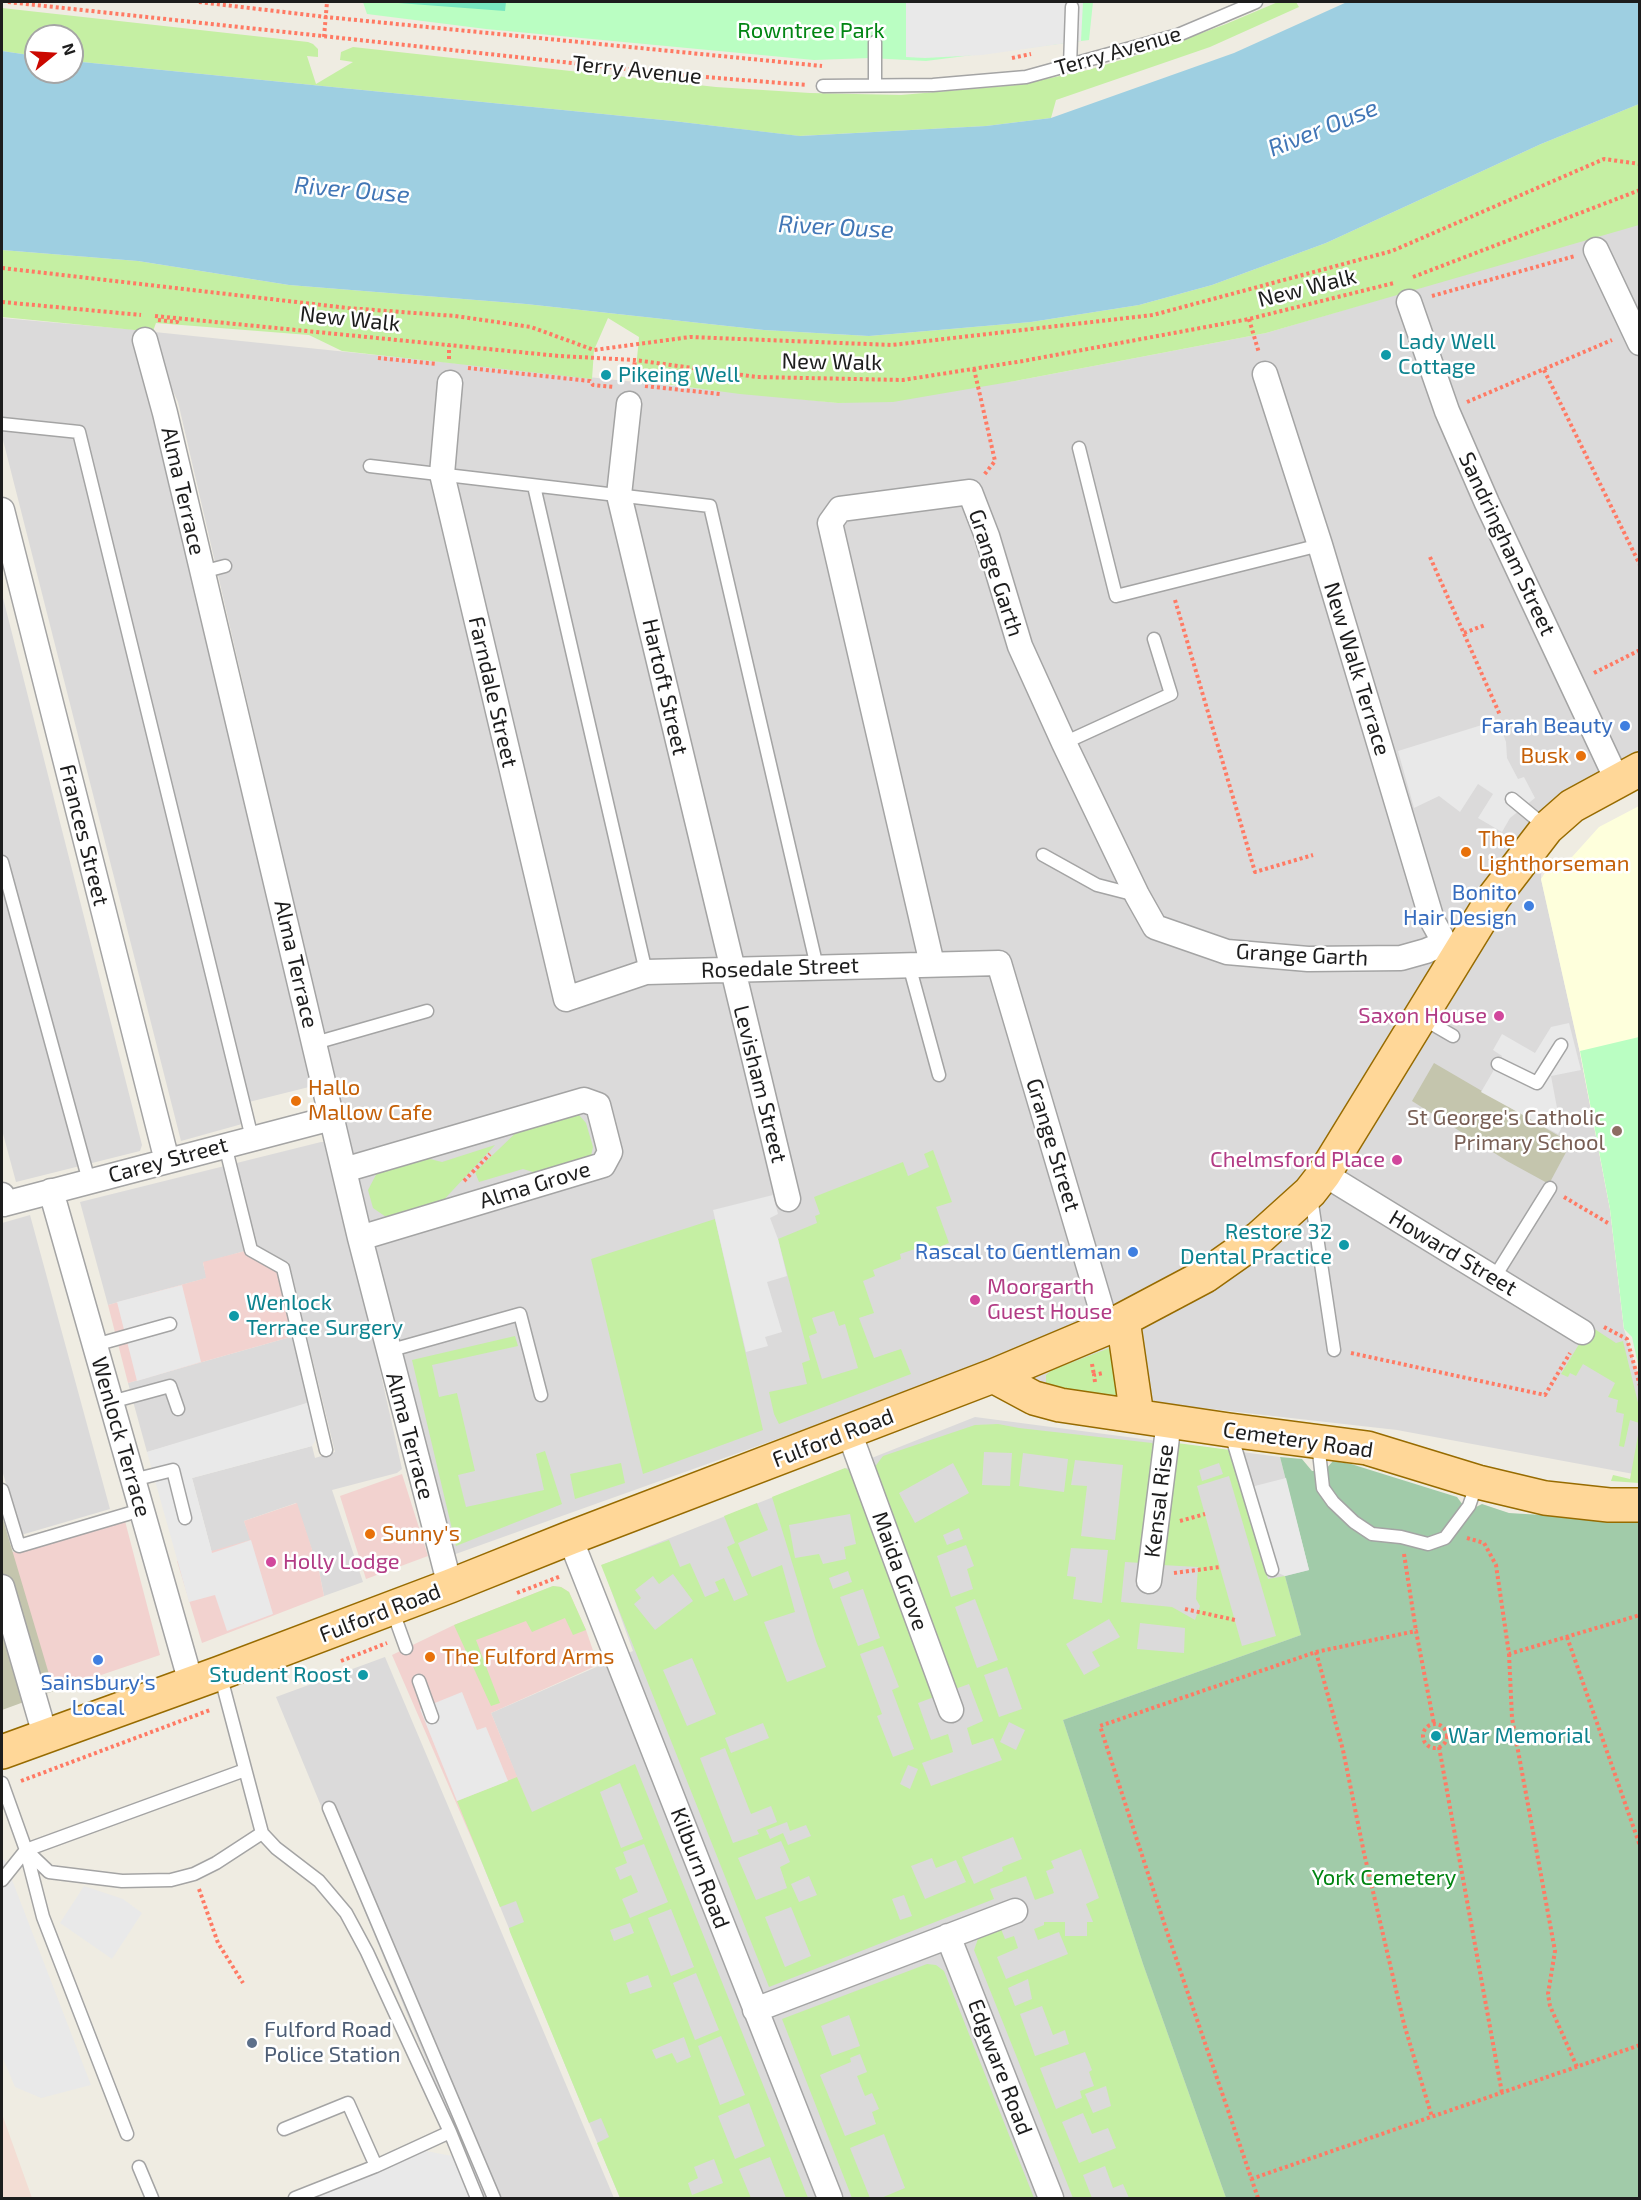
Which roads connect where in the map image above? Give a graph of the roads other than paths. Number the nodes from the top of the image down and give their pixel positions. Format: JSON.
{"nodes":[{"id":1,"x":1256,"y":2,"type":"edge"},
{"id":2,"x":1072,"y":7,"type":"dead end"},
{"id":3,"x":875,"y":42,"type":"dead end"},
{"id":4,"x":1070,"y":66,"type":"junction"},
{"id":5,"x":875,"y":85,"type":"junction"},
{"id":6,"x":823,"y":86,"type":"road end"},
{"id":7,"x":1596,"y":250,"type":"road end"},
{"id":8,"x":1406,"y":292,"type":"road end"},
{"id":9,"x":1636,"y":337,"type":"edge"},
{"id":10,"x":145,"y":340,"type":"dead end"},
{"id":11,"x":450,"y":369,"type":"road end"},
{"id":12,"x":1265,"y":374,"type":"dead end"},
{"id":13,"x":630,"y":392,"type":"road end"},
{"id":14,"x":2,"y":424,"type":"edge"},
{"id":15,"x":1079,"y":448,"type":"dead end"},
{"id":16,"x":370,"y":466,"type":"dead end"},
{"id":17,"x":442,"y":474,"type":"junction"},
{"id":18,"x":534,"y":486,"type":"junction"},
{"id":19,"x":620,"y":495,"type":"junction"},
{"id":20,"x":2,"y":510,"type":"edge"},
{"id":21,"x":1320,"y":545,"type":"junction"},
{"id":22,"x":1154,"y":639,"type":"dead end"},
{"id":23,"x":1064,"y":743,"type":"junction"},
{"id":24,"x":1628,"y":775,"type":"edge"},
{"id":25,"x":1512,"y":800,"type":"dead end"},
{"id":26,"x":1547,"y":828,"type":"junction"},
{"id":27,"x":1043,"y":855,"type":"dead end"},
{"id":28,"x":2,"y":862,"type":"edge"},
{"id":29,"x":1137,"y":895,"type":"junction"},
{"id":30,"x":1450,"y":952,"type":"junction"},
{"id":31,"x":999,"y":963,"type":"joint"},
{"id":32,"x":921,"y":964,"type":"junction"},
{"id":33,"x":817,"y":967,"type":"junction"},
{"id":34,"x":732,"y":969,"type":"junction"},
{"id":35,"x":646,"y":972,"type":"junction"},
{"id":36,"x":566,"y":999,"type":"joint"},
{"id":37,"x":427,"y":1011,"type":"dead end"},
{"id":38,"x":1421,"y":1017,"type":"junction"},
{"id":39,"x":1453,"y":1036,"type":"dead end"},
{"id":40,"x":315,"y":1043,"type":"junction"},
{"id":41,"x":1561,"y":1045,"type":"dead end"},
{"id":42,"x":1498,"y":1064,"type":"dead end"},
{"id":43,"x":939,"y":1074,"type":"dead end"},
{"id":44,"x":333,"y":1119,"type":"junction"},
{"id":45,"x":252,"y":1138,"type":"junction"},
{"id":46,"x":225,"y":1145,"type":"junction"},
{"id":47,"x":167,"y":1161,"type":"junction"},
{"id":48,"x":344,"y":1170,"type":"junction"},
{"id":49,"x":89,"y":1181,"type":"junction"},
{"id":50,"x":1317,"y":1183,"type":"junction"},
{"id":51,"x":1550,"y":1188,"type":"road end"},
{"id":52,"x":51,"y":1191,"type":"junction"},
{"id":53,"x":3,"y":1199,"type":"edge"},
{"id":54,"x":788,"y":1199,"type":"dead end"},
{"id":55,"x":360,"y":1238,"type":"junction"},
{"id":56,"x":1494,"y":1278,"type":"junction"},
{"id":57,"x":170,"y":1324,"type":"dead end"},
{"id":58,"x":1115,"y":1324,"type":"junction"},
{"id":59,"x":1582,"y":1332,"type":"road end"},
{"id":60,"x":95,"y":1345,"type":"junction"},
{"id":61,"x":1334,"y":1350,"type":"road end"},
{"id":62,"x":388,"y":1351,"type":"junction"},
{"id":63,"x":993,"y":1376,"type":"junction"},
{"id":64,"x":541,"y":1395,"type":"dead end"},
{"id":65,"x":111,"y":1402,"type":"junction"},
{"id":66,"x":178,"y":1409,"type":"dead end"},
{"id":67,"x":1137,"y":1416,"type":"junction"},
{"id":68,"x":1169,"y":1421,"type":"junction"},
{"id":69,"x":1229,"y":1430,"type":"junction"},
{"id":70,"x":849,"y":1432,"type":"junction"},
{"id":71,"x":1317,"y":1440,"type":"junction"},
{"id":72,"x":326,"y":1450,"type":"dead end"},
{"id":73,"x":133,"y":1480,"type":"junction"},
{"id":74,"x":1478,"y":1482,"type":"junction"},
{"id":75,"x":2,"y":1490,"type":"edge"},
{"id":76,"x":1640,"y":1505,"type":"edge"},
{"id":77,"x":141,"y":1510,"type":"junction"},
{"id":78,"x":185,"y":1518,"type":"dead end"},
{"id":79,"x":570,"y":1538,"type":"junction"},
{"id":80,"x":1272,"y":1570,"type":"dead end"},
{"id":81,"x":1150,"y":1579,"type":"road end"},
{"id":82,"x":450,"y":1586,"type":"junction"},
{"id":83,"x":2,"y":1587,"type":"edge"},
{"id":84,"x":391,"y":1608,"type":"junction"},
{"id":85,"x":406,"y":1648,"type":"dead end"},
{"id":86,"x":206,"y":1678,"type":"junction"},
{"id":87,"x":419,"y":1681,"type":"dead end"},
{"id":88,"x":951,"y":1710,"type":"dead end"},
{"id":89,"x":432,"y":1716,"type":"dead end"},
{"id":90,"x":45,"y":1735,"type":"junction"},
{"id":91,"x":2,"y":1752,"type":"edge"},
{"id":92,"x":245,"y":1770,"type":"junction"},
{"id":93,"x":2,"y":1783,"type":"edge"},
{"id":94,"x":329,"y":1808,"type":"dead end"},
{"id":95,"x":262,"y":1833,"type":"junction"},
{"id":96,"x":26,"y":1850,"type":"junction"},
{"id":97,"x":2,"y":1880,"type":"edge"},
{"id":98,"x":1015,"y":1911,"type":"dead end"},
{"id":99,"x":948,"y":1936,"type":"junction"},
{"id":100,"x":755,"y":2010,"type":"junction"},
{"id":101,"x":284,"y":2129,"type":"dead end"},
{"id":102,"x":450,"y":2132,"type":"junction"},
{"id":103,"x":127,"y":2134,"type":"dead end"},
{"id":104,"x":376,"y":2166,"type":"junction"},
{"id":105,"x":139,"y":2167,"type":"dead end"},
{"id":106,"x":152,"y":2199,"type":"edge"},
{"id":107,"x":295,"y":2199,"type":"edge"},
{"id":108,"x":477,"y":2199,"type":"edge"},
{"id":109,"x":494,"y":2199,"type":"edge"},
{"id":110,"x":830,"y":2199,"type":"edge"},
{"id":111,"x":1051,"y":2199,"type":"edge"}],
"edges":[{"from":1,"to":4,"type":"lane","name":"Terry Avenue"},
{"from":2,"to":4,"type":"lane"},
{"from":3,"to":5,"type":"lane"},
{"from":4,"to":5,"type":"lane","name":"Terry Avenue"},
{"from":5,"to":6,"type":"lane","name":"Terry Avenue"},
{"from":7,"to":9,"type":"street"},
{"from":8,"to":24,"type":"street","name":"Sandringham Street"},
{"from":10,"to":40,"type":"street","name":"Alma Terrace"},
{"from":11,"to":17,"type":"street","name":"Farndale Street"},
{"from":12,"to":21,"type":"street","name":"New Walk Terrace"},
{"from":13,"to":19,"type":"street","name":"Hartoft Street"},
{"from":14,"to":45,"type":"lane"},
{"from":15,"to":21,"type":"lane"},
{"from":16,"to":17,"type":"lane"},
{"from":17,"to":18,"type":"lane"},
{"from":17,"to":36,"type":"street","name":"Farndale Street"},
{"from":18,"to":19,"type":"lane"},
{"from":18,"to":35,"type":"lane"},
{"from":19,"to":33,"type":"lane"},
{"from":19,"to":34,"type":"street","name":"Hartoft Street"},
{"from":20,"to":47,"type":"street","name":"Frances Street"},
{"from":21,"to":30,"type":"street","name":"New Walk Terrace"},
{"from":22,"to":23,"type":"lane"},
{"from":23,"to":29,"type":"street","name":"Grange Garth"},
{"from":23,"to":32,"type":"street","name":"Grange Garth"},
{"from":24,"to":26,"type":"main road","name":"Fulford Road"},
{"from":25,"to":26,"type":"lane"},
{"from":26,"to":30,"type":"main road","name":"Fulford Road"},
{"from":27,"to":29,"type":"lane"},
{"from":28,"to":49,"type":"lane"},
{"from":29,"to":30,"type":"street","name":"Grange Garth"},
{"from":30,"to":38,"type":"main road","name":"Fulford Road"},
{"from":31,"to":32,"type":"street","name":"Rosedale Street"},
{"from":31,"to":58,"type":"street","name":"Grange Street"},
{"from":32,"to":33,"type":"street","name":"Rosedale Street"},
{"from":32,"to":43,"type":"lane"},
{"from":33,"to":34,"type":"street","name":"Rosedale Street"},
{"from":34,"to":35,"type":"street","name":"Rosedale Street"},
{"from":34,"to":54,"type":"street","name":"Levisham Street"},
{"from":35,"to":36,"type":"street","name":"Rosedale Street"},
{"from":37,"to":40,"type":"lane"},
{"from":38,"to":39,"type":"lane"},
{"from":38,"to":50,"type":"main road","name":"Fulford Road"},
{"from":40,"to":44,"type":"street","name":"Alma Terrace"},
{"from":41,"to":42,"type":"lane"},
{"from":44,"to":45,"type":"street","name":"Carey Street"},
{"from":44,"to":48,"type":"street","name":"Alma Terrace"},
{"from":45,"to":46,"type":"street","name":"Carey Street"},
{"from":46,"to":47,"type":"street","name":"Carey Street"},
{"from":46,"to":72,"type":"lane"},
{"from":47,"to":49,"type":"street","name":"Carey Street"},
{"from":48,"to":55,"type":"street","name":"Alma Terrace"},
{"from":48,"to":55,"type":"street","name":"Alma Grove"},
{"from":49,"to":52,"type":"street","name":"Carey Street"},
{"from":50,"to":56,"type":"street","name":"Howard Street"},
{"from":50,"to":58,"type":"main road","name":"Fulford Road"},
{"from":50,"to":61,"type":"lane"},
{"from":51,"to":56,"type":"lane"},
{"from":52,"to":53,"type":"street","name":"Carey Street"},
{"from":52,"to":60,"type":"street","name":"Wenlock Terrace"},
{"from":55,"to":62,"type":"street","name":"Alma Terrace"},
{"from":56,"to":59,"type":"street","name":"Howard Street"},
{"from":57,"to":60,"type":"lane"},
{"from":58,"to":63,"type":"main road","name":"Fulford Road"},
{"from":58,"to":67,"type":"main road"},
{"from":60,"to":65,"type":"street","name":"Wenlock Terrace"},
{"from":62,"to":64,"type":"lane"},
{"from":62,"to":82,"type":"street","name":"Alma Terrace"},
{"from":63,"to":67,"type":"main road","name":"Cemetery Road"},
{"from":63,"to":70,"type":"main road","name":"Fulford Road"},
{"from":65,"to":66,"type":"lane"},
{"from":65,"to":73,"type":"street","name":"Wenlock Terrace"},
{"from":67,"to":68,"type":"main road","name":"Cemetery Road"},
{"from":68,"to":69,"type":"main road","name":"Cemetery Road"},
{"from":68,"to":81,"type":"street","name":"Kensal Rise"},
{"from":69,"to":71,"type":"main road","name":"Cemetery Road"},
{"from":69,"to":80,"type":"lane"},
{"from":70,"to":79,"type":"main road","name":"Fulford Road"},
{"from":70,"to":88,"type":"street","name":"Maida Grove"},
{"from":71,"to":74,"type":"main road","name":"Cemetery Road"},
{"from":71,"to":74,"type":"lane"},
{"from":73,"to":77,"type":"street","name":"Wenlock Terrace"},
{"from":73,"to":78,"type":"lane"},
{"from":74,"to":76,"type":"main road","name":"Cemetery Road"},
{"from":75,"to":77,"type":"lane"},
{"from":77,"to":86,"type":"street","name":"Wenlock Terrace"},
{"from":79,"to":82,"type":"main road","name":"Fulford Road"},
{"from":79,"to":100,"type":"street","name":"Kilburn Road"},
{"from":82,"to":84,"type":"main road","name":"Fulford Road"},
{"from":83,"to":90,"type":"street"},
{"from":84,"to":85,"type":"lane"},
{"from":84,"to":86,"type":"main road","name":"Fulford Road"},
{"from":86,"to":90,"type":"main road","name":"Fulford Road"},
{"from":86,"to":92,"type":"lane"},
{"from":87,"to":89,"type":"lane"},
{"from":90,"to":91,"type":"main road","name":"Fulford Road"},
{"from":92,"to":95,"type":"lane"},
{"from":92,"to":96,"type":"lane"},
{"from":93,"to":96,"type":"lane"},
{"from":94,"to":109,"type":"lane"},
{"from":95,"to":96,"type":"lane"},
{"from":95,"to":102,"type":"lane"},
{"from":96,"to":97,"type":"lane"},
{"from":96,"to":103,"type":"lane"},
{"from":98,"to":99,"type":"street"},
{"from":99,"to":100,"type":"street"},
{"from":99,"to":111,"type":"street","name":"Edgware Road"},
{"from":100,"to":110,"type":"street","name":"Kilburn Road"},
{"from":101,"to":104,"type":"lane"},
{"from":102,"to":104,"type":"lane"},
{"from":102,"to":108,"type":"lane"},
{"from":104,"to":107,"type":"lane"},
{"from":105,"to":106,"type":"lane"}]}
